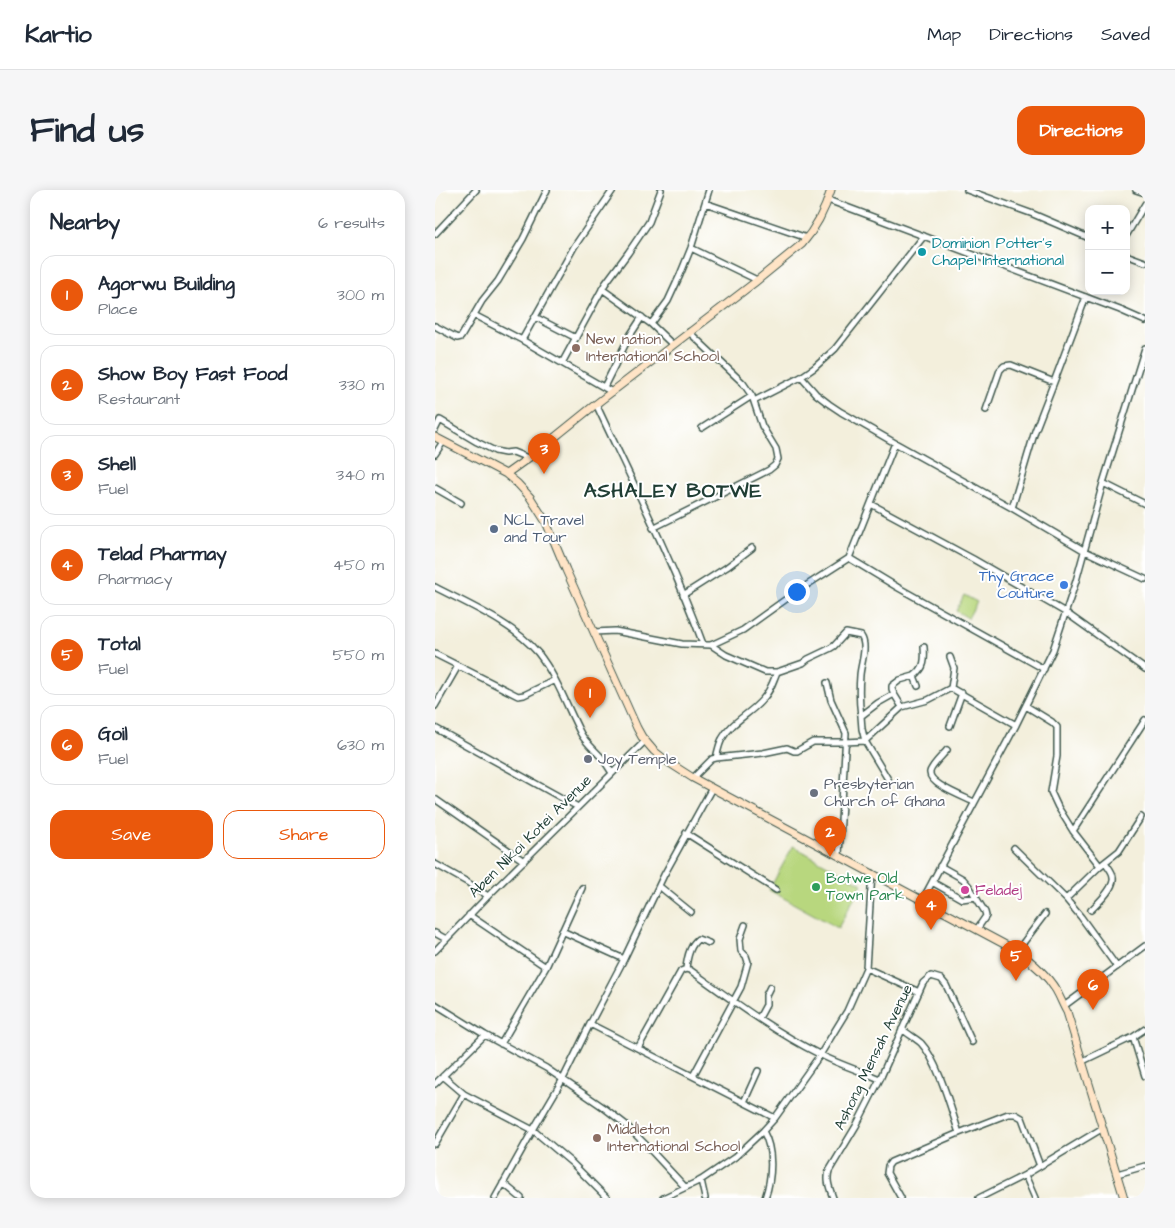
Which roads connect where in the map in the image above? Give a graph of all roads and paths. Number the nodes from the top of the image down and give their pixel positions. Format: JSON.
{"nodes":[{"id":1,"x":476,"y":190,"type":"edge"},
{"id":2,"x":547,"y":190,"type":"edge"},
{"id":3,"x":613,"y":190,"type":"edge"},
{"id":4,"x":661,"y":190,"type":"edge"},
{"id":5,"x":709,"y":190,"type":"edge"},
{"id":6,"x":830,"y":190,"type":"edge"},
{"id":7,"x":967,"y":190,"type":"edge"},
{"id":8,"x":1136,"y":190,"type":"edge"},
{"id":9,"x":1145,"y":193,"type":"edge"},
{"id":10,"x":828,"y":200,"type":"junction"},
{"id":11,"x":705,"y":203,"type":"junction"},
{"id":12,"x":1145,"y":204,"type":"edge"},
{"id":13,"x":1130,"y":229,"type":"edge"},
{"id":14,"x":435,"y":234,"type":"edge"},
{"id":15,"x":924,"y":236,"type":"junction"},
{"id":16,"x":1085,"y":236,"type":"edge"},
{"id":17,"x":807,"y":238,"type":"junction"},
{"id":18,"x":691,"y":248,"type":"junction"},
{"id":19,"x":1130,"y":256,"type":"edge"},
{"id":20,"x":1145,"y":262,"type":"edge"},
{"id":21,"x":757,"y":280,"type":"junction"},
{"id":22,"x":602,"y":289,"type":"junction"},
{"id":23,"x":1086,"y":297,"type":"junction"},
{"id":24,"x":474,"y":315,"type":"junction"},
{"id":25,"x":535,"y":317,"type":"junction"},
{"id":26,"x":642,"y":318,"type":"junction"},
{"id":27,"x":1145,"y":321,"type":"edge"},
{"id":28,"x":651,"y":324,"type":"junction"},
{"id":29,"x":435,"y":326,"type":"edge"},
{"id":30,"x":689,"y":332,"type":"junction"},
{"id":31,"x":576,"y":338,"type":"junction"},
{"id":32,"x":522,"y":340,"type":"junction"},
{"id":33,"x":673,"y":345,"type":"junction"},
{"id":34,"x":1145,"y":348,"type":"edge"},
{"id":35,"x":1144,"y":355,"type":"edge"},
{"id":36,"x":562,"y":363,"type":"junction"},
{"id":37,"x":801,"y":377,"type":"junction"},
{"id":38,"x":1055,"y":382,"type":"junction"},
{"id":39,"x":604,"y":387,"type":"junction"},
{"id":40,"x":612,"y":392,"type":"junction"},
{"id":41,"x":753,"y":399,"type":"junction"},
{"id":42,"x":596,"y":404,"type":"junction"},
{"id":43,"x":986,"y":410,"type":"dead end"},
{"id":44,"x":702,"y":428,"type":"dead end"},
{"id":45,"x":435,"y":430,"type":"edge"},
{"id":46,"x":435,"y":437,"type":"edge"},
{"id":47,"x":443,"y":442,"type":"junction"},
{"id":48,"x":895,"y":443,"type":"junction"},
{"id":49,"x":435,"y":454,"type":"edge"},
{"id":50,"x":528,"y":458,"type":"junction"},
{"id":51,"x":505,"y":474,"type":"junction"},
{"id":52,"x":1103,"y":483,"type":"junction"},
{"id":53,"x":435,"y":488,"type":"edge"},
{"id":54,"x":461,"y":503,"type":"dead end"},
{"id":55,"x":871,"y":504,"type":"junction"},
{"id":56,"x":1145,"y":504,"type":"edge"},
{"id":57,"x":1012,"y":508,"type":"junction"},
{"id":58,"x":653,"y":528,"type":"junction"},
{"id":59,"x":752,"y":548,"type":"dead end"},
{"id":60,"x":1085,"y":551,"type":"junction"},
{"id":61,"x":849,"y":558,"type":"junction"},
{"id":62,"x":1145,"y":579,"type":"edge"},
{"id":63,"x":435,"y":587,"type":"edge"},
{"id":64,"x":683,"y":595,"type":"junction"},
{"id":65,"x":1065,"y":612,"type":"junction"},
{"id":66,"x":594,"y":632,"type":"junction"},
{"id":67,"x":703,"y":644,"type":"junction"},
{"id":68,"x":711,"y":645,"type":"junction"},
{"id":69,"x":924,"y":647,"type":"dead end"},
{"id":70,"x":435,"y":654,"type":"edge"},
{"id":71,"x":950,"y":657,"type":"dead end"},
{"id":72,"x":458,"y":666,"type":"junction"},
{"id":73,"x":1044,"y":668,"type":"junction"},
{"id":74,"x":1145,"y":670,"type":"edge"},
{"id":75,"x":777,"y":672,"type":"junction"},
{"id":76,"x":914,"y":676,"type":"junction"},
{"id":77,"x":555,"y":680,"type":"junction"},
{"id":78,"x":827,"y":683,"type":"dead end"},
{"id":79,"x":918,"y":686,"type":"dead end"},
{"id":80,"x":951,"y":688,"type":"junction"},
{"id":81,"x":894,"y":694,"type":"junction"},
{"id":82,"x":962,"y":694,"type":"junction"},
{"id":83,"x":435,"y":706,"type":"edge"},
{"id":84,"x":1026,"y":706,"type":"junction"},
{"id":85,"x":902,"y":707,"type":"junction"},
{"id":86,"x":861,"y":716,"type":"junction"},
{"id":87,"x":1145,"y":720,"type":"edge"},
{"id":88,"x":1017,"y":725,"type":"junction"},
{"id":89,"x":950,"y":726,"type":"dead end"},
{"id":90,"x":435,"y":728,"type":"edge"},
{"id":91,"x":645,"y":741,"type":"junction"},
{"id":92,"x":865,"y":741,"type":"junction"},
{"id":93,"x":845,"y":742,"type":"junction"},
{"id":94,"x":947,"y":750,"type":"dead end"},
{"id":95,"x":716,"y":758,"type":"junction"},
{"id":96,"x":612,"y":773,"type":"junction"},
{"id":97,"x":693,"y":778,"type":"junction"},
{"id":98,"x":889,"y":781,"type":"dead end"},
{"id":99,"x":712,"y":788,"type":"junction"},
{"id":100,"x":435,"y":799,"type":"edge"},
{"id":101,"x":974,"y":802,"type":"junction"},
{"id":102,"x":578,"y":807,"type":"junction"},
{"id":103,"x":1141,"y":817,"type":"dead end"},
{"id":104,"x":1073,"y":832,"type":"junction"},
{"id":105,"x":686,"y":833,"type":"junction"},
{"id":106,"x":1014,"y":848,"type":"dead end"},
{"id":107,"x":839,"y":855,"type":"junction"},
{"id":108,"x":524,"y":861,"type":"junction"},
{"id":109,"x":435,"y":864,"type":"edge"},
{"id":110,"x":1103,"y":864,"type":"junction"},
{"id":111,"x":940,"y":866,"type":"junction"},
{"id":112,"x":872,"y":873,"type":"junction"},
{"id":113,"x":932,"y":882,"type":"junction"},
{"id":114,"x":659,"y":886,"type":"junction"},
{"id":115,"x":581,"y":888,"type":"dead end"},
{"id":116,"x":776,"y":890,"type":"dead end"},
{"id":117,"x":488,"y":896,"type":"junction"},
{"id":118,"x":976,"y":897,"type":"junction"},
{"id":119,"x":1065,"y":899,"type":"junction"},
{"id":120,"x":922,"y":901,"type":"junction"},
{"id":121,"x":1091,"y":910,"type":"dead end"},
{"id":122,"x":691,"y":912,"type":"dead end"},
{"id":123,"x":1045,"y":914,"type":"dead end"},
{"id":124,"x":469,"y":915,"type":"junction"},
{"id":125,"x":745,"y":925,"type":"dead end"},
{"id":126,"x":977,"y":929,"type":"junction"},
{"id":127,"x":562,"y":931,"type":"junction"},
{"id":128,"x":435,"y":933,"type":"edge"},
{"id":129,"x":446,"y":939,"type":"junction"},
{"id":130,"x":709,"y":943,"type":"dead end"},
{"id":131,"x":1145,"y":946,"type":"edge"},
{"id":132,"x":435,"y":950,"type":"edge"},
{"id":133,"x":1017,"y":951,"type":"junction"},
{"id":134,"x":624,"y":959,"type":"junction"},
{"id":135,"x":546,"y":967,"type":"junction"},
{"id":136,"x":1117,"y":967,"type":"junction"},
{"id":137,"x":685,"y":968,"type":"junction"},
{"id":138,"x":866,"y":968,"type":"junction"},
{"id":139,"x":770,"y":987,"type":"dead end"},
{"id":140,"x":919,"y":992,"type":"junction"},
{"id":141,"x":733,"y":1001,"type":"junction"},
{"id":142,"x":435,"y":1004,"type":"edge"},
{"id":143,"x":1064,"y":1006,"type":"junction"},
{"id":144,"x":759,"y":1018,"type":"junction"},
{"id":145,"x":589,"y":1024,"type":"junction"},
{"id":146,"x":902,"y":1029,"type":"junction"},
{"id":147,"x":1145,"y":1029,"type":"edge"},
{"id":148,"x":485,"y":1035,"type":"junction"},
{"id":149,"x":1133,"y":1037,"type":"junction"},
{"id":150,"x":972,"y":1042,"type":"dead end"},
{"id":151,"x":501,"y":1044,"type":"junction"},
{"id":152,"x":638,"y":1048,"type":"junction"},
{"id":153,"x":821,"y":1055,"type":"junction"},
{"id":154,"x":1083,"y":1061,"type":"junction"},
{"id":155,"x":758,"y":1071,"type":"dead end"},
{"id":156,"x":443,"y":1076,"type":"junction"},
{"id":157,"x":693,"y":1076,"type":"junction"},
{"id":158,"x":1145,"y":1076,"type":"edge"},
{"id":159,"x":563,"y":1079,"type":"junction"},
{"id":160,"x":879,"y":1079,"type":"junction"},
{"id":161,"x":435,"y":1084,"type":"edge"},
{"id":162,"x":464,"y":1094,"type":"junction"},
{"id":163,"x":743,"y":1102,"type":"junction"},
{"id":164,"x":775,"y":1118,"type":"junction"},
{"id":165,"x":1103,"y":1128,"type":"junction"},
{"id":166,"x":533,"y":1130,"type":"junction"},
{"id":167,"x":763,"y":1131,"type":"junction"},
{"id":168,"x":959,"y":1133,"type":"junction"},
{"id":169,"x":435,"y":1144,"type":"edge"},
{"id":170,"x":1040,"y":1166,"type":"junction"},
{"id":171,"x":1145,"y":1166,"type":"edge"},
{"id":172,"x":1117,"y":1174,"type":"junction"},
{"id":173,"x":1025,"y":1175,"type":"junction"},
{"id":174,"x":701,"y":1180,"type":"junction"},
{"id":175,"x":503,"y":1183,"type":"junction"},
{"id":176,"x":685,"y":1187,"type":"junction"},
{"id":177,"x":495,"y":1198,"type":"edge"},
{"id":178,"x":521,"y":1198,"type":"edge"},
{"id":179,"x":607,"y":1198,"type":"edge"},
{"id":180,"x":663,"y":1198,"type":"edge"},
{"id":181,"x":705,"y":1198,"type":"edge"},
{"id":182,"x":765,"y":1198,"type":"edge"},
{"id":183,"x":833,"y":1198,"type":"edge"},
{"id":184,"x":901,"y":1198,"type":"edge"},
{"id":185,"x":979,"y":1198,"type":"edge"},
{"id":186,"x":1035,"y":1198,"type":"edge"},
{"id":187,"x":1125,"y":1198,"type":"edge"}],
"edges":[{"from":1,"to":14,"type":"street"},
{"from":2,"to":24,"type":"street"},
{"from":3,"to":25,"type":"street"},
{"from":4,"to":22,"type":"street"},
{"from":5,"to":11,"type":"street"},
{"from":6,"to":10,"type":"main road"},
{"from":7,"to":16,"type":"street"},
{"from":8,"to":9,"type":"street"},
{"from":10,"to":15,"type":"street"},
{"from":10,"to":17,"type":"main road"},
{"from":11,"to":17,"type":"street"},
{"from":11,"to":18,"type":"street"},
{"from":12,"to":13,"type":"street"},
{"from":15,"to":23,"type":"street"},
{"from":15,"to":37,"type":"street"},
{"from":17,"to":21,"type":"main road"},
{"from":18,"to":21,"type":"street"},
{"from":18,"to":28,"type":"street"},
{"from":19,"to":20,"type":"street"},
{"from":21,"to":30,"type":"main road"},
{"from":22,"to":26,"type":"street"},
{"from":22,"to":31,"type":"street"},
{"from":23,"to":27,"type":"street"},
{"from":23,"to":38,"type":"street"},
{"from":24,"to":29,"type":"street"},
{"from":24,"to":32,"type":"street"},
{"from":25,"to":31,"type":"street"},
{"from":25,"to":32,"type":"street"},
{"from":26,"to":28,"type":"street"},
{"from":26,"to":39,"type":"street"},
{"from":28,"to":33,"type":"street"},
{"from":30,"to":33,"type":"main road"},
{"from":30,"to":41,"type":"street"},
{"from":31,"to":36,"type":"street"},
{"from":32,"to":36,"type":"street"},
{"from":33,"to":40,"type":"main road"},
{"from":34,"to":35,"type":"street"},
{"from":35,"to":52,"type":"street"},
{"from":36,"to":39,"type":"street"},
{"from":37,"to":41,"type":"street"},
{"from":37,"to":48,"type":"street"},
{"from":38,"to":43,"type":"street"},
{"from":38,"to":57,"type":"street"},
{"from":39,"to":40,"type":"street"},
{"from":40,"to":42,"type":"main road"},
{"from":41,"to":44,"type":"street"},
{"from":41,"to":58,"type":"street"},
{"from":42,"to":50,"type":"main road"},
{"from":42,"to":58,"type":"street"},
{"from":45,"to":50,"type":"street"},
{"from":46,"to":47,"type":"main road"},
{"from":47,"to":49,"type":"street"},
{"from":47,"to":51,"type":"main road"},
{"from":48,"to":55,"type":"street"},
{"from":48,"to":57,"type":"street"},
{"from":50,"to":51,"type":"main road"},
{"from":51,"to":66,"type":"main road"},
{"from":52,"to":56,"type":"street"},
{"from":52,"to":60,"type":"street"},
{"from":53,"to":54,"type":"street"},
{"from":55,"to":61,"type":"street"},
{"from":55,"to":65,"type":"street"},
{"from":57,"to":60,"type":"street"},
{"from":58,"to":64,"type":"street"},
{"from":59,"to":64,"type":"street"},
{"from":60,"to":62,"type":"street"},
{"from":60,"to":65,"type":"street"},
{"from":61,"to":68,"type":"street"},
{"from":61,"to":73,"type":"street"},
{"from":63,"to":77,"type":"street"},
{"from":64,"to":67,"type":"street"},
{"from":65,"to":73,"type":"street"},
{"from":65,"to":74,"type":"street"},
{"from":66,"to":67,"type":"street"},
{"from":66,"to":91,"type":"main road"},
{"from":67,"to":68,"type":"street"},
{"from":68,"to":75,"type":"street"},
{"from":69,"to":76,"type":"street"},
{"from":70,"to":72,"type":"street"},
{"from":71,"to":80,"type":"street"},
{"from":72,"to":77,"type":"street"},
{"from":72,"to":83,"type":"street"},
{"from":73,"to":84,"type":"street"},
{"from":75,"to":86,"type":"street"},
{"from":75,"to":95,"type":"street"},
{"from":76,"to":79,"type":"street"},
{"from":76,"to":81,"type":"street"},
{"from":77,"to":96,"type":"street"},
{"from":78,"to":93,"type":"street"},
{"from":80,"to":82,"type":"street"},
{"from":80,"to":85,"type":"street"},
{"from":81,"to":85,"type":"street"},
{"from":81,"to":86,"type":"street"},
{"from":82,"to":88,"type":"street"},
{"from":82,"to":89,"type":"street"},
{"from":84,"to":88,"type":"street"},
{"from":84,"to":104,"type":"street"},
{"from":85,"to":92,"type":"street"},
{"from":86,"to":92,"type":"street"},
{"from":87,"to":104,"type":"street"},
{"from":88,"to":101,"type":"street"},
{"from":90,"to":102,"type":"street"},
{"from":91,"to":96,"type":"street","name":"Aben Nikoi Kotei Avenue"},
{"from":91,"to":97,"type":"main road"},
{"from":92,"to":93,"type":"street"},
{"from":92,"to":98,"type":"street"},
{"from":93,"to":95,"type":"street"},
{"from":93,"to":107,"type":"street"},
{"from":94,"to":101,"type":"street"},
{"from":95,"to":97,"type":"street"},
{"from":96,"to":102,"type":"street","name":"Aben Nikoi Kotei Avenue"},
{"from":97,"to":99,"type":"main road"},
{"from":99,"to":105,"type":"street"},
{"from":99,"to":107,"type":"main road"},
{"from":100,"to":108,"type":"street"},
{"from":101,"to":111,"type":"street"},
{"from":102,"to":108,"type":"street","name":"Aben Nikoi Kotei Avenue"},
{"from":103,"to":110,"type":"street"},
{"from":104,"to":110,"type":"street"},
{"from":105,"to":114,"type":"street"},
{"from":105,"to":116,"type":"street"},
{"from":106,"to":119,"type":"street"},
{"from":107,"to":112,"type":"main road"},
{"from":108,"to":117,"type":"street","name":"Aben Nikoi Kotei Avenue"},
{"from":109,"to":117,"type":"street"},
{"from":110,"to":119,"type":"street"},
{"from":110,"to":121,"type":"street"},
{"from":111,"to":113,"type":"street"},
{"from":111,"to":118,"type":"street"},
{"from":112,"to":120,"type":"main road"},
{"from":112,"to":138,"type":"street"},
{"from":113,"to":118,"type":"street"},
{"from":113,"to":120,"type":"street"},
{"from":114,"to":122,"type":"street"},
{"from":114,"to":134,"type":"street"},
{"from":115,"to":127,"type":"street"},
{"from":117,"to":124,"type":"street","name":"Aben Nikoi Kotei Avenue"},
{"from":118,"to":126,"type":"street"},
{"from":119,"to":136,"type":"street"},
{"from":120,"to":126,"type":"main road"},
{"from":123,"to":133,"type":"street"},
{"from":124,"to":129,"type":"street","name":"Aben Nikoi Kotei Avenue"},
{"from":124,"to":135,"type":"street"},
{"from":125,"to":141,"type":"street"},
{"from":126,"to":133,"type":"main road"},
{"from":127,"to":134,"type":"street"},
{"from":127,"to":135,"type":"street"},
{"from":128,"to":129,"type":"street"},
{"from":129,"to":132,"type":"street","name":"Aben Nikoi Kotei Avenue"},
{"from":130,"to":137,"type":"street"},
{"from":131,"to":136,"type":"street"},
{"from":133,"to":143,"type":"main road"},
{"from":134,"to":145,"type":"street"},
{"from":135,"to":151,"type":"street"},
{"from":136,"to":143,"type":"street"},
{"from":137,"to":141,"type":"street"},
{"from":137,"to":152,"type":"street"},
{"from":138,"to":140,"type":"street"},
{"from":138,"to":153,"type":"street"},
{"from":139,"to":144,"type":"street"},
{"from":140,"to":146,"type":"street","name":"Ashong Mensah Avenue"},
{"from":140,"to":150,"type":"street","name":"Ashong Mensah Avenue"},
{"from":141,"to":144,"type":"street"},
{"from":141,"to":157,"type":"street"},
{"from":142,"to":148,"type":"street"},
{"from":143,"to":154,"type":"main road"},
{"from":144,"to":153,"type":"street"},
{"from":145,"to":152,"type":"street"},
{"from":145,"to":159,"type":"street"},
{"from":146,"to":160,"type":"street","name":"Ashong Mensah Avenue"},
{"from":146,"to":168,"type":"street"},
{"from":147,"to":149,"type":"street"},
{"from":148,"to":151,"type":"street"},
{"from":148,"to":156,"type":"street"},
{"from":149,"to":154,"type":"street"},
{"from":149,"to":158,"type":"street"},
{"from":151,"to":159,"type":"street"},
{"from":152,"to":157,"type":"street"},
{"from":153,"to":160,"type":"street"},
{"from":153,"to":164,"type":"street"},
{"from":154,"to":165,"type":"main road"},
{"from":155,"to":163,"type":"street"},
{"from":156,"to":161,"type":"street"},
{"from":156,"to":162,"type":"street"},
{"from":157,"to":163,"type":"street"},
{"from":159,"to":166,"type":"street"},
{"from":159,"to":176,"type":"street"},
{"from":160,"to":183,"type":"street","name":"Ashong Mensah Avenue"},
{"from":162,"to":166,"type":"street"},
{"from":162,"to":169,"type":"street"},
{"from":163,"to":164,"type":"street"},
{"from":164,"to":167,"type":"street"},
{"from":165,"to":170,"type":"street"},
{"from":165,"to":172,"type":"main road"},
{"from":166,"to":175,"type":"street"},
{"from":166,"to":179,"type":"street"},
{"from":167,"to":174,"type":"street"},
{"from":167,"to":182,"type":"street"},
{"from":168,"to":170,"type":"street"},
{"from":168,"to":184,"type":"street"},
{"from":170,"to":173,"type":"street"},
{"from":171,"to":172,"type":"street"},
{"from":172,"to":187,"type":"main road"},
{"from":173,"to":185,"type":"street"},
{"from":173,"to":186,"type":"street"},
{"from":174,"to":176,"type":"street"},
{"from":174,"to":181,"type":"street"},
{"from":175,"to":177,"type":"street"},
{"from":175,"to":178,"type":"street"},
{"from":176,"to":180,"type":"street"}]}
